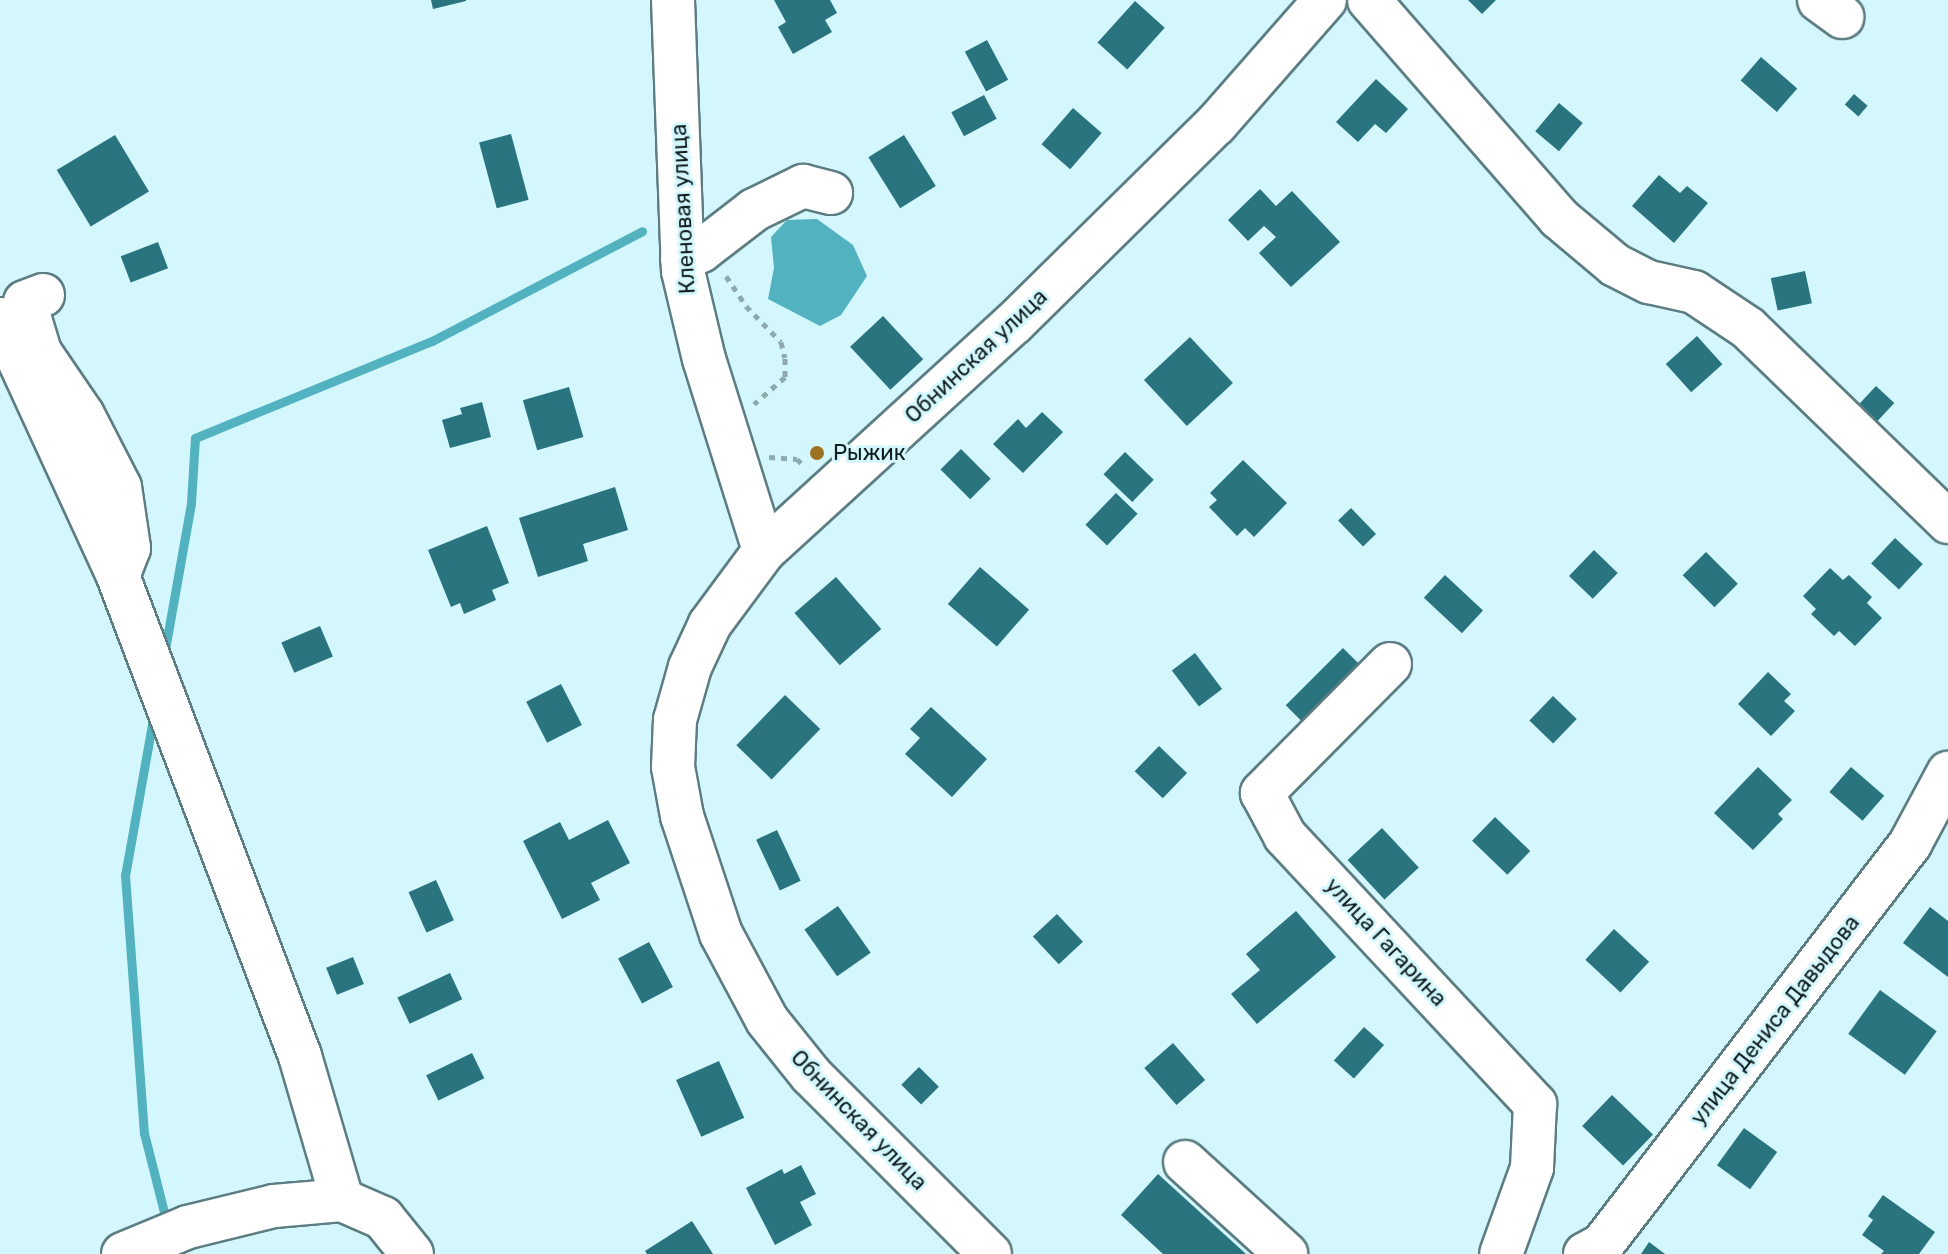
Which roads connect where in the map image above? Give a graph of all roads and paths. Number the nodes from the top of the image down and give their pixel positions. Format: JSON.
{"nodes":[{"id":1,"x":673,"y":0,"type":"edge"},
{"id":2,"x":1325,"y":0,"type":"edge"},
{"id":3,"x":1369,"y":0,"type":"edge"},
{"id":4,"x":831,"y":193,"type":"dead end"},
{"id":5,"x":682,"y":265,"type":"junction"},
{"id":6,"x":43,"y":295,"type":"dead end"},
{"id":7,"x":0,"y":319,"type":"edge"},
{"id":8,"x":723,"y":418,"type":"junction"},
{"id":9,"x":764,"y":457,"type":"dead end"},
{"id":10,"x":814,"y":463,"type":"dead end"},
{"id":11,"x":1948,"y":522,"type":"edge"},
{"id":12,"x":764,"y":551,"type":"junction"},
{"id":13,"x":118,"y":576,"type":"junction"},
{"id":14,"x":1390,"y":664,"type":"dead end"},
{"id":15,"x":1948,"y":773,"type":"edge"},
{"id":16,"x":1185,"y":1162,"type":"dead end"},
{"id":17,"x":342,"y":1200,"type":"junction"},
{"id":18,"x":123,"y":1254,"type":"edge"},
{"id":19,"x":412,"y":1254,"type":"edge"},
{"id":20,"x":990,"y":1254,"type":"edge"},
{"id":21,"x":1286,"y":1254,"type":"edge"},
{"id":22,"x":1501,"y":1254,"type":"edge"},
{"id":23,"x":1585,"y":1254,"type":"edge"}],
"edges":[{"from":1,"to":5,"type":"street","name":"Кленовая улица"},
{"from":2,"to":12,"type":"street","name":"Обнинская улица"},
{"from":3,"to":11,"type":"street"},
{"from":4,"to":5,"type":"street"},
{"from":5,"to":8,"type":"street","name":"Кленовая улица"},
{"from":5,"to":8,"type":"path"},
{"from":6,"to":13,"type":"street"},
{"from":7,"to":13,"type":"street"},
{"from":8,"to":12,"type":"street","name":"Кленовая улица"},
{"from":9,"to":10,"type":"path"},
{"from":12,"to":20,"type":"street","name":"Обнинская улица"},
{"from":13,"to":17,"type":"street"},
{"from":14,"to":22,"type":"street","name":"улица Гагарина"},
{"from":15,"to":23,"type":"street","name":"улица Дениса Давыдова"},
{"from":16,"to":21,"type":"street"},
{"from":17,"to":18,"type":"street"},
{"from":17,"to":19,"type":"street"}]}
